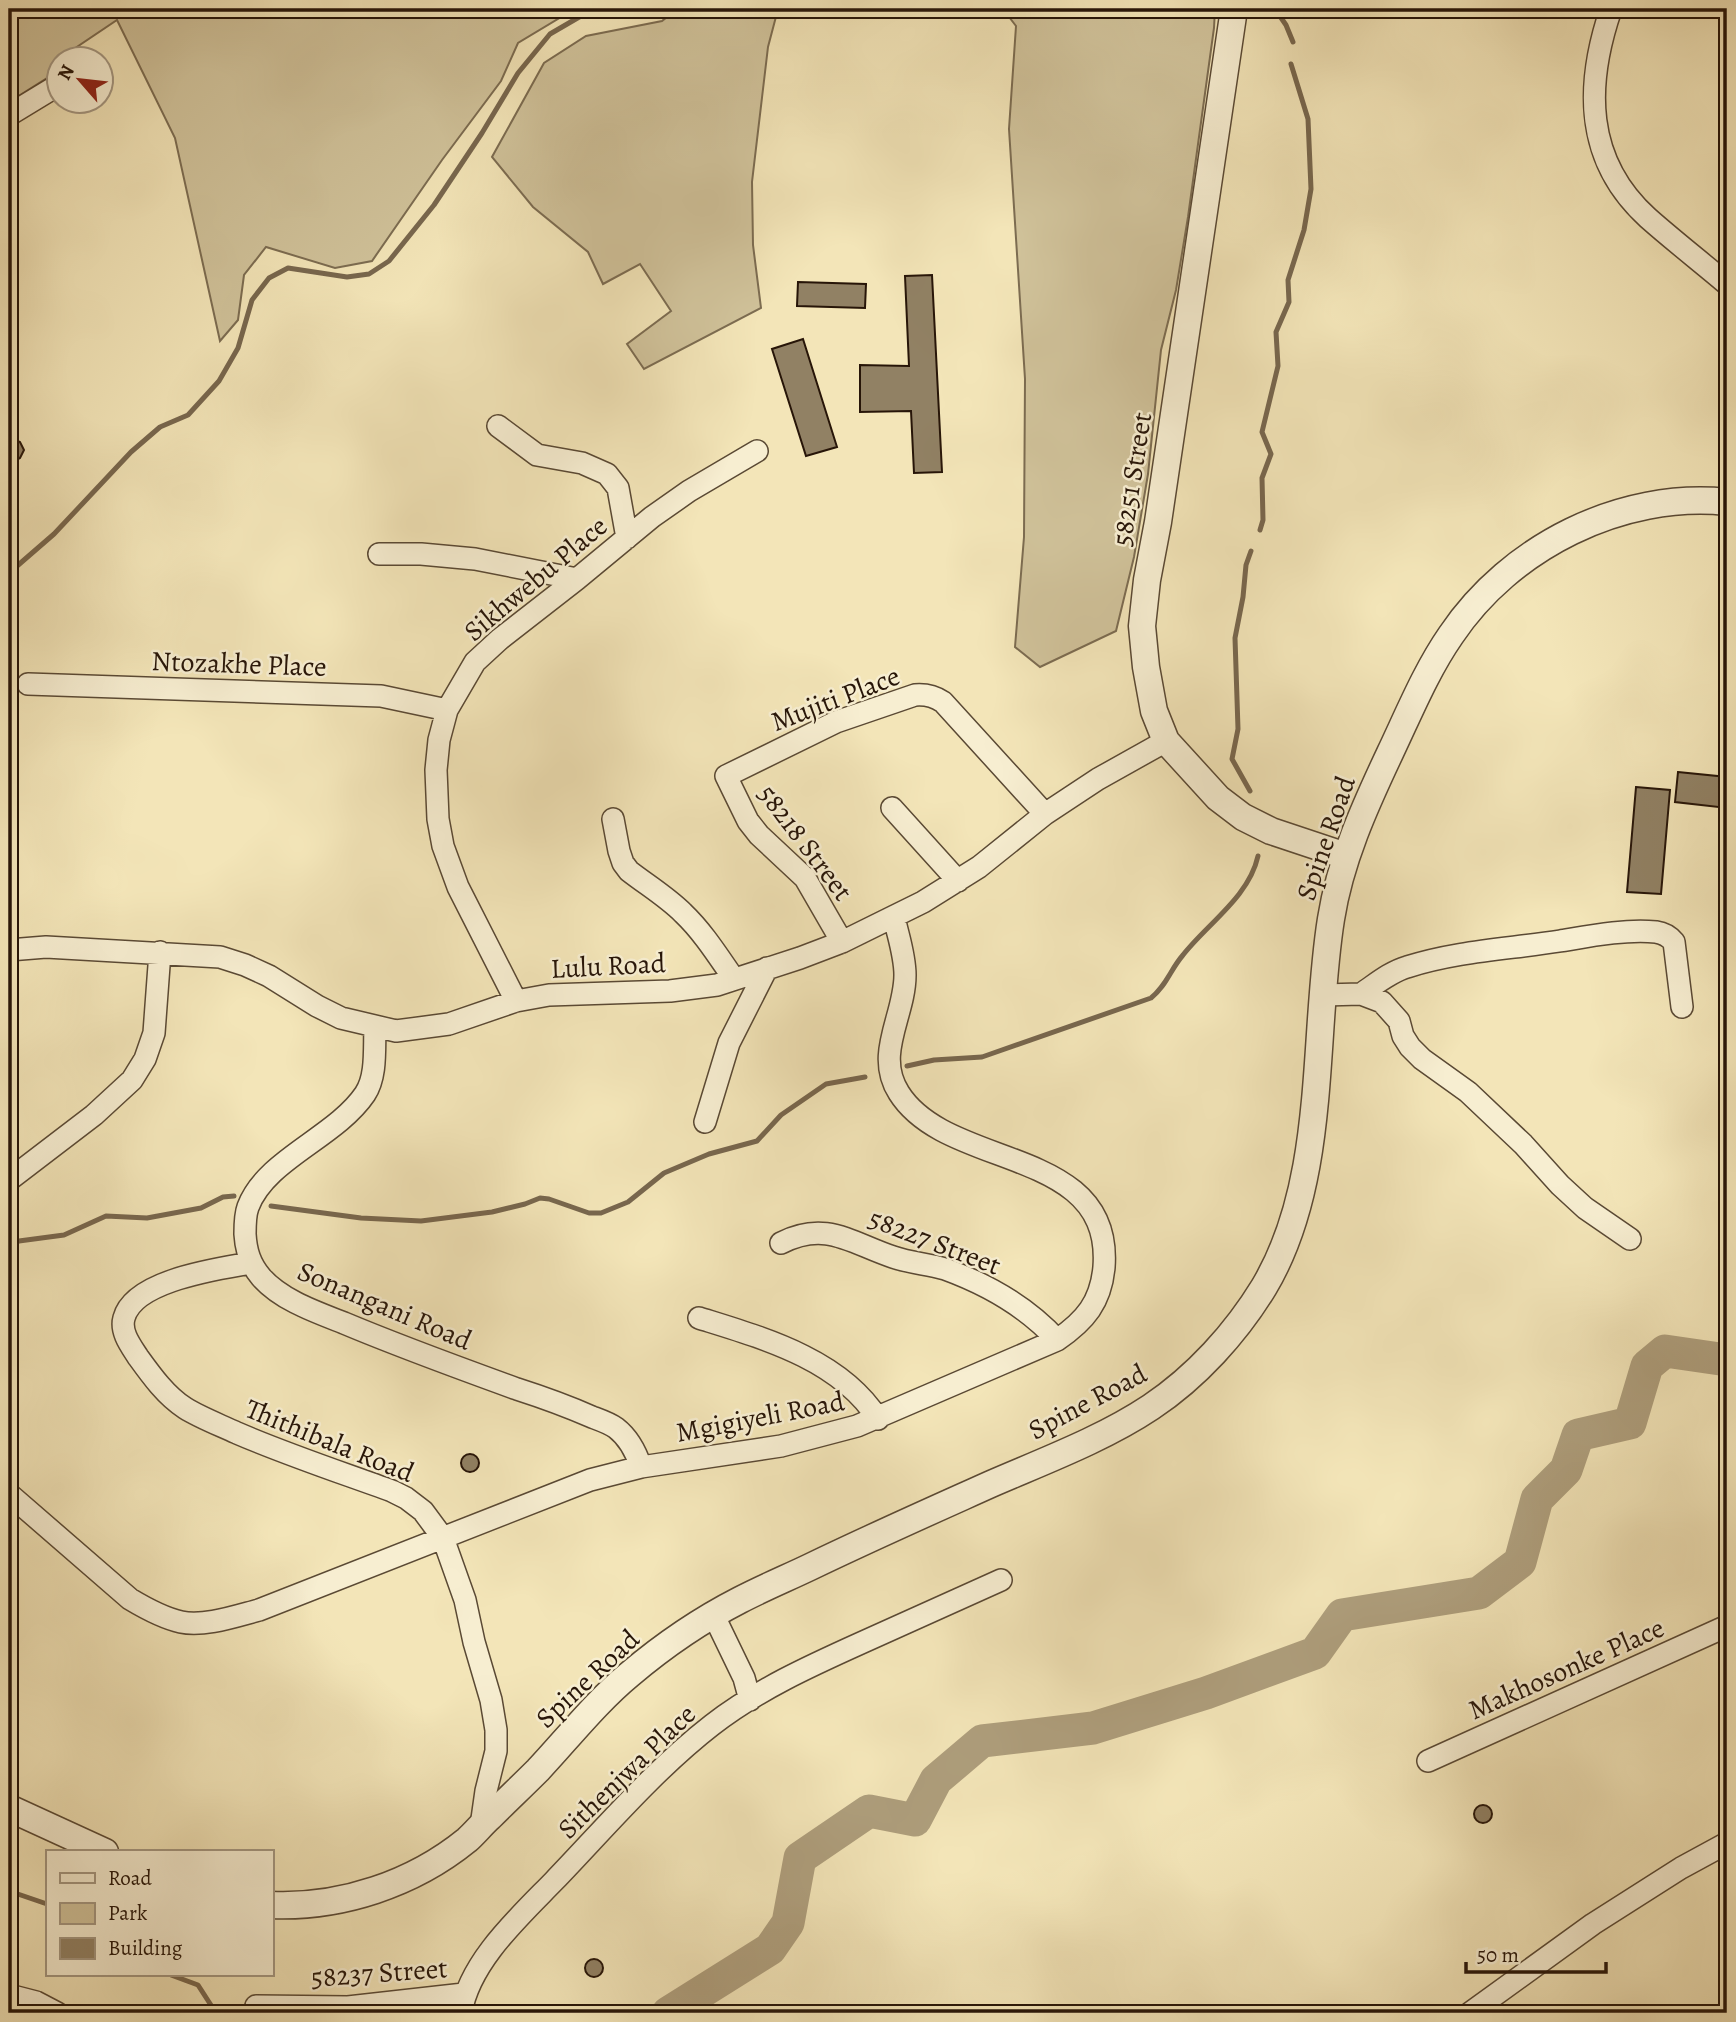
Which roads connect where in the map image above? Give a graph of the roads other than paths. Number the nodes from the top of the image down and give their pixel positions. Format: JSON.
{"nodes":[{"id":1,"x":1234,"y":9,"type":"edge"},
{"id":2,"x":1611,"y":9,"type":"edge"},
{"id":3,"x":46,"y":93,"type":"edge"},
{"id":4,"x":9,"y":116,"type":"edge"},
{"id":5,"x":1727,"y":284,"type":"edge"},
{"id":6,"x":498,"y":426,"type":"dead end"},
{"id":7,"x":757,"y":451,"type":"dead end"},
{"id":8,"x":1727,"y":502,"type":"edge"},
{"id":9,"x":627,"y":538,"type":"junction"},
{"id":10,"x":379,"y":554,"type":"dead end"},
{"id":11,"x":577,"y":579,"type":"junction"},
{"id":12,"x":28,"y":684,"type":"dead end"},
{"id":13,"x":447,"y":710,"type":"junction"},
{"id":14,"x":1166,"y":741,"type":"junction"},
{"id":15,"x":726,"y":776,"type":"joint"},
{"id":16,"x":892,"y":808,"type":"dead end"},
{"id":17,"x":1045,"y":814,"type":"junction"},
{"id":18,"x":613,"y":819,"type":"dead end"},
{"id":19,"x":1346,"y":856,"type":"junction"},
{"id":20,"x":958,"y":881,"type":"junction"},
{"id":21,"x":894,"y":917,"type":"junction"},
{"id":22,"x":842,"y":942,"type":"junction"},
{"id":23,"x":9,"y":950,"type":"edge"},
{"id":24,"x":159,"y":952,"type":"junction"},
{"id":25,"x":767,"y":968,"type":"junction"},
{"id":26,"x":734,"y":979,"type":"junction"},
{"id":27,"x":1361,"y":994,"type":"junction"},
{"id":28,"x":1323,"y":995,"type":"junction"},
{"id":29,"x":516,"y":1001,"type":"junction"},
{"id":30,"x":1682,"y":1007,"type":"dead end"},
{"id":31,"x":375,"y":1027,"type":"junction"},
{"id":32,"x":705,"y":1122,"type":"dead end"},
{"id":33,"x":9,"y":1180,"type":"edge"},
{"id":34,"x":1630,"y":1239,"type":"dead end"},
{"id":35,"x":781,"y":1243,"type":"dead end"},
{"id":36,"x":251,"y":1263,"type":"junction"},
{"id":37,"x":699,"y":1318,"type":"dead end"},
{"id":38,"x":1057,"y":1339,"type":"junction"},
{"id":39,"x":878,"y":1419,"type":"junction"},
{"id":40,"x":642,"y":1467,"type":"junction"},
{"id":41,"x":9,"y":1494,"type":"edge"},
{"id":42,"x":443,"y":1538,"type":"junction"},
{"id":43,"x":1001,"y":1580,"type":"dead end"},
{"id":44,"x":714,"y":1616,"type":"junction"},
{"id":45,"x":1727,"y":1626,"type":"edge"},
{"id":46,"x":750,"y":1700,"type":"junction"},
{"id":47,"x":1428,"y":1761,"type":"dead end"},
{"id":48,"x":9,"y":1808,"type":"edge"},
{"id":49,"x":481,"y":1826,"type":"junction"},
{"id":50,"x":1727,"y":1843,"type":"edge"},
{"id":51,"x":101,"y":1850,"type":"edge"},
{"id":52,"x":273,"y":1905,"type":"edge"},
{"id":53,"x":9,"y":1995,"type":"edge"},
{"id":54,"x":463,"y":2004,"type":"edge"},
{"id":55,"x":256,"y":2006,"type":"dead end"},
{"id":56,"x":57,"y":2013,"type":"edge"},
{"id":57,"x":1470,"y":2013,"type":"edge"}],
"edges":[{"from":1,"to":14,"type":"street","name":"58251 Street"},
{"from":2,"to":5,"type":"street"},
{"from":3,"to":4,"type":"street"},
{"from":6,"to":9,"type":"street"},
{"from":7,"to":9,"type":"street","name":"Sikhwebu Place"},
{"from":8,"to":19,"type":"street","name":"Spine Road"},
{"from":9,"to":11,"type":"street","name":"Sikhwebu Place"},
{"from":10,"to":11,"type":"street"},
{"from":11,"to":13,"type":"street","name":"Sikhwebu Place"},
{"from":12,"to":13,"type":"street","name":"Ntozakhe Place"},
{"from":13,"to":29,"type":"street","name":"Sikhwebu Place"},
{"from":14,"to":17,"type":"street","name":"Lulu Road"},
{"from":14,"to":19,"type":"street","name":"58251 Street"},
{"from":15,"to":17,"type":"street","name":"Mujiti Place"},
{"from":15,"to":22,"type":"street","name":"58218 Street"},
{"from":16,"to":20,"type":"street"},
{"from":17,"to":20,"type":"street","name":"Lulu Road"},
{"from":18,"to":26,"type":"street"},
{"from":19,"to":28,"type":"street","name":"Spine Road"},
{"from":20,"to":21,"type":"street","name":"Lulu Road"},
{"from":21,"to":22,"type":"street","name":"Lulu Road"},
{"from":21,"to":38,"type":"street","name":"Mgigiyeli Road"},
{"from":22,"to":25,"type":"street","name":"Lulu Road"},
{"from":23,"to":24,"type":"street","name":"Lulu Road"},
{"from":24,"to":31,"type":"street","name":"Lulu Road"},
{"from":24,"to":33,"type":"street"},
{"from":25,"to":26,"type":"street","name":"Lulu Road"},
{"from":25,"to":32,"type":"street"},
{"from":26,"to":29,"type":"street","name":"Lulu Road"},
{"from":27,"to":28,"type":"street"},
{"from":27,"to":30,"type":"street"},
{"from":27,"to":34,"type":"street"},
{"from":28,"to":44,"type":"street","name":"Spine Road"},
{"from":29,"to":31,"type":"street","name":"Lulu Road"},
{"from":31,"to":36,"type":"street"},
{"from":35,"to":38,"type":"street","name":"58227 Street"},
{"from":36,"to":40,"type":"street","name":"Sonangani Road"},
{"from":36,"to":42,"type":"street","name":"Thithibala Road"},
{"from":37,"to":39,"type":"street"},
{"from":38,"to":39,"type":"street","name":"Mgigiyeli Road"},
{"from":39,"to":40,"type":"street","name":"Mgigiyeli Road"},
{"from":40,"to":42,"type":"street","name":"Mgigiyeli Road"},
{"from":41,"to":42,"type":"street","name":"Mgigiyeli Road"},
{"from":42,"to":49,"type":"street","name":"Thithibala Road"},
{"from":43,"to":46,"type":"street","name":"Sithenjwa Place"},
{"from":44,"to":46,"type":"street"},
{"from":44,"to":49,"type":"street","name":"Spine Road"},
{"from":45,"to":47,"type":"street","name":"Makhosonke Place"},
{"from":46,"to":54,"type":"street","name":"Sithenjwa Place"},
{"from":48,"to":51,"type":"street"},
{"from":49,"to":52,"type":"street","name":"Spine Road"},
{"from":50,"to":57,"type":"street"},
{"from":53,"to":56,"type":"street"},
{"from":54,"to":55,"type":"street","name":"58237 Street"}]}
